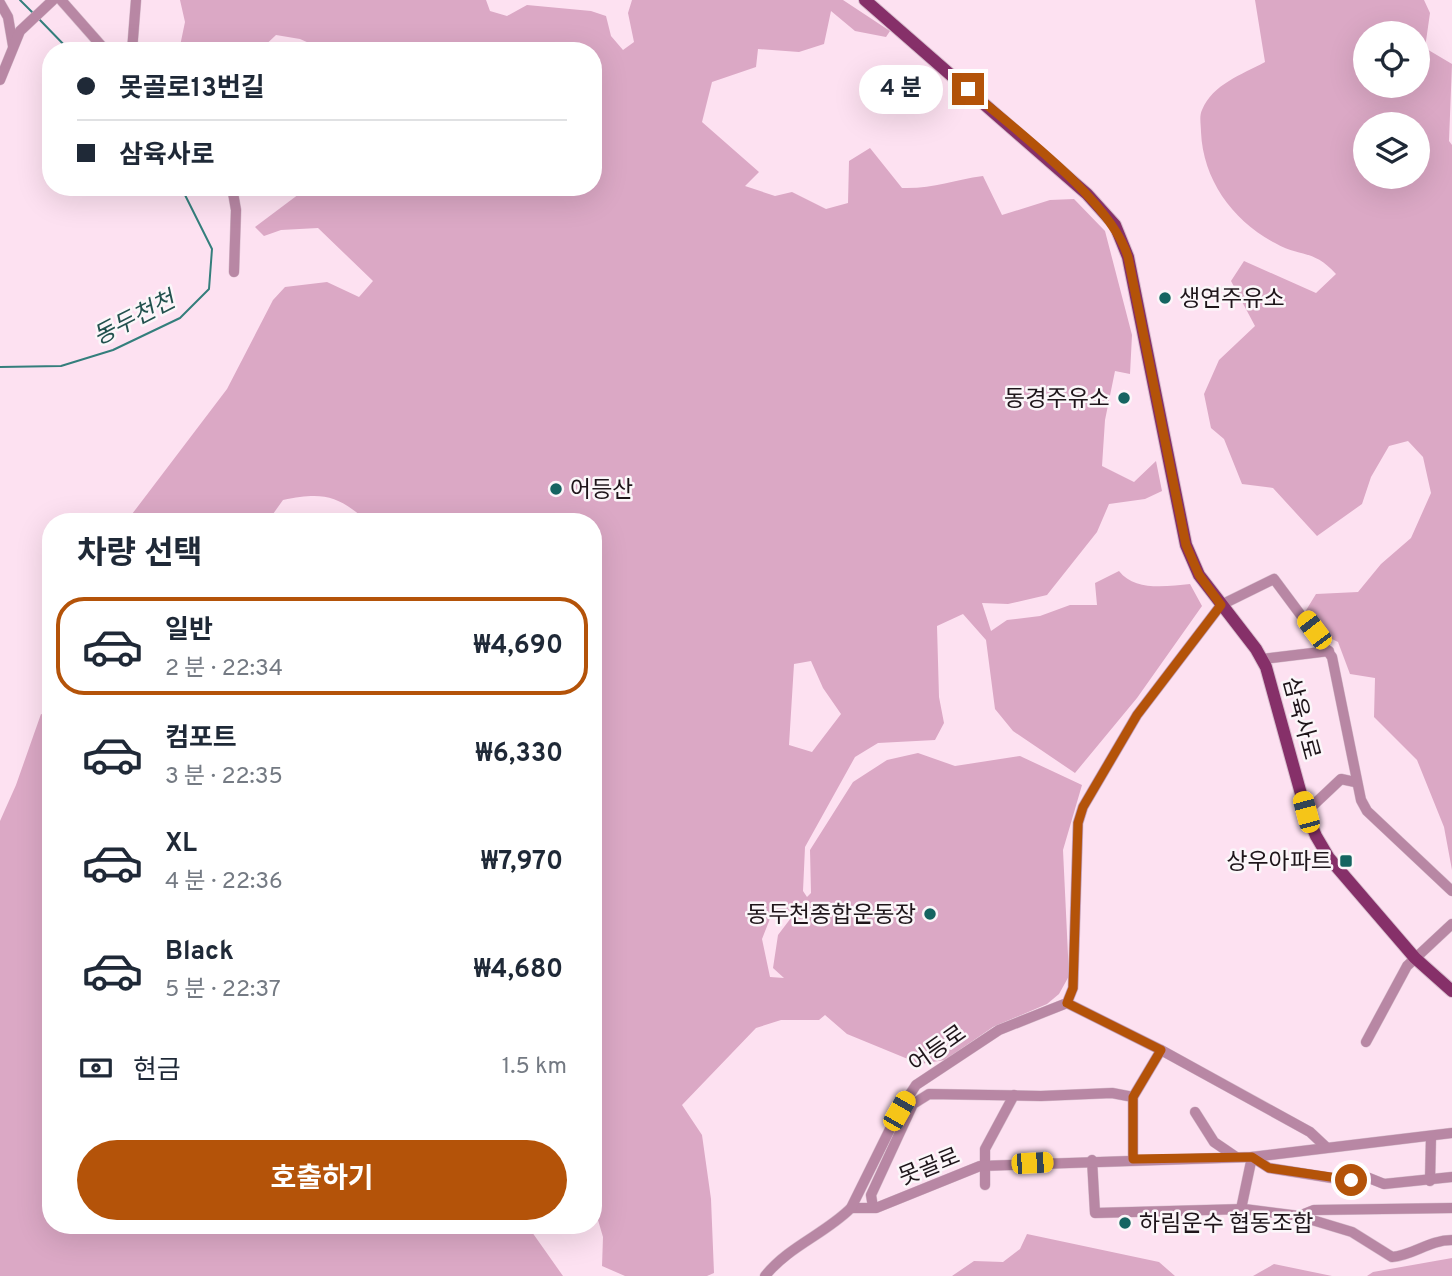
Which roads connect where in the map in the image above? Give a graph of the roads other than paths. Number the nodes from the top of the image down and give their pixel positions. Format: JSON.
{"nodes":[{"id":1,"x":136,"y":0,"type":"edge"},
{"id":2,"x":865,"y":0,"type":"edge"},
{"id":3,"x":55,"y":1,"type":"edge"},
{"id":4,"x":0,"y":2,"type":"edge"},
{"id":5,"x":879,"y":4,"type":"edge"},
{"id":6,"x":97,"y":42,"type":"edge"},
{"id":7,"x":133,"y":42,"type":"edge"},
{"id":8,"x":14,"y":50,"type":"junction"},
{"id":9,"x":0,"y":80,"type":"edge"},
{"id":10,"x":234,"y":196,"type":"edge"},
{"id":11,"x":234,"y":272,"type":"dead end"},
{"id":12,"x":1221,"y":605,"type":"junction"},
{"id":13,"x":1329,"y":651,"type":"junction"},
{"id":14,"x":1263,"y":659,"type":"junction"},
{"id":15,"x":1355,"y":782,"type":"junction"},
{"id":16,"x":1306,"y":812,"type":"junction"},
{"id":17,"x":1452,"y":891,"type":"edge"},
{"id":18,"x":1452,"y":924,"type":"edge"},
{"id":19,"x":1415,"y":958,"type":"junction"},
{"id":20,"x":1452,"y":991,"type":"edge"},
{"id":21,"x":1067,"y":1003,"type":"junction"},
{"id":22,"x":1366,"y":1042,"type":"dead end"},
{"id":23,"x":1161,"y":1050,"type":"junction"},
{"id":24,"x":1014,"y":1095,"type":"junction"},
{"id":25,"x":1133,"y":1097,"type":"junction"},
{"id":26,"x":1195,"y":1112,"type":"dead end"},
{"id":27,"x":1452,"y":1133,"type":"edge"},
{"id":28,"x":1431,"y":1136,"type":"junction"},
{"id":29,"x":1326,"y":1147,"type":"junction"},
{"id":30,"x":1236,"y":1157,"type":"junction"},
{"id":31,"x":1252,"y":1157,"type":"junction"},
{"id":32,"x":1133,"y":1159,"type":"junction"},
{"id":33,"x":1092,"y":1160,"type":"junction"},
{"id":34,"x":984,"y":1166,"type":"junction"},
{"id":35,"x":1452,"y":1177,"type":"edge"},
{"id":36,"x":1430,"y":1181,"type":"junction"},
{"id":37,"x":985,"y":1185,"type":"dead end"},
{"id":38,"x":873,"y":1207,"type":"junction"},
{"id":39,"x":851,"y":1208,"type":"junction"},
{"id":40,"x":1452,"y":1208,"type":"edge"},
{"id":41,"x":1241,"y":1209,"type":"junction"},
{"id":42,"x":1300,"y":1216,"type":"junction"},
{"id":43,"x":1452,"y":1240,"type":"edge"},
{"id":44,"x":765,"y":1276,"type":"edge"}],
"edges":[{"from":1,"to":7,"type":"street"},
{"from":2,"to":5,"type":"main road","name":"삼육사로"},
{"from":3,"to":6,"type":"street"},
{"from":3,"to":8,"type":"street"},
{"from":4,"to":8,"type":"street"},
{"from":5,"to":12,"type":"main road","name":"삼육사로"},
{"from":8,"to":9,"type":"street"},
{"from":10,"to":11,"type":"street"},
{"from":12,"to":13,"type":"street"},
{"from":12,"to":14,"type":"main road","name":"삼육사로"},
{"from":12,"to":21,"type":"street"},
{"from":13,"to":14,"type":"street"},
{"from":13,"to":15,"type":"street"},
{"from":14,"to":16,"type":"main road","name":"삼육사로"},
{"from":15,"to":16,"type":"street"},
{"from":15,"to":17,"type":"street"},
{"from":16,"to":19,"type":"main road","name":"삼육사로"},
{"from":18,"to":19,"type":"street"},
{"from":19,"to":20,"type":"main road","name":"삼육사로"},
{"from":19,"to":22,"type":"street"},
{"from":21,"to":23,"type":"street"},
{"from":21,"to":39,"type":"street","name":"어등로"},
{"from":23,"to":25,"type":"street"},
{"from":23,"to":29,"type":"street"},
{"from":24,"to":25,"type":"street"},
{"from":24,"to":34,"type":"street"},
{"from":24,"to":38,"type":"street"},
{"from":25,"to":32,"type":"street"},
{"from":26,"to":30,"type":"street"},
{"from":27,"to":28,"type":"street","name":"못골로"},
{"from":28,"to":29,"type":"street","name":"못골로"},
{"from":28,"to":36,"type":"street"},
{"from":29,"to":31,"type":"street","name":"못골로"},
{"from":30,"to":31,"type":"street","name":"못골로"},
{"from":30,"to":32,"type":"street","name":"못골로"},
{"from":31,"to":36,"type":"street"},
{"from":31,"to":41,"type":"street"},
{"from":32,"to":33,"type":"street","name":"못골로"},
{"from":33,"to":34,"type":"street","name":"못골로"},
{"from":33,"to":41,"type":"street"},
{"from":34,"to":37,"type":"street"},
{"from":34,"to":38,"type":"street","name":"못골로"},
{"from":35,"to":36,"type":"street"},
{"from":38,"to":39,"type":"street","name":"못골로"},
{"from":39,"to":44,"type":"street"},
{"from":40,"to":42,"type":"street"},
{"from":41,"to":42,"type":"street"},
{"from":42,"to":43,"type":"street"}]}
